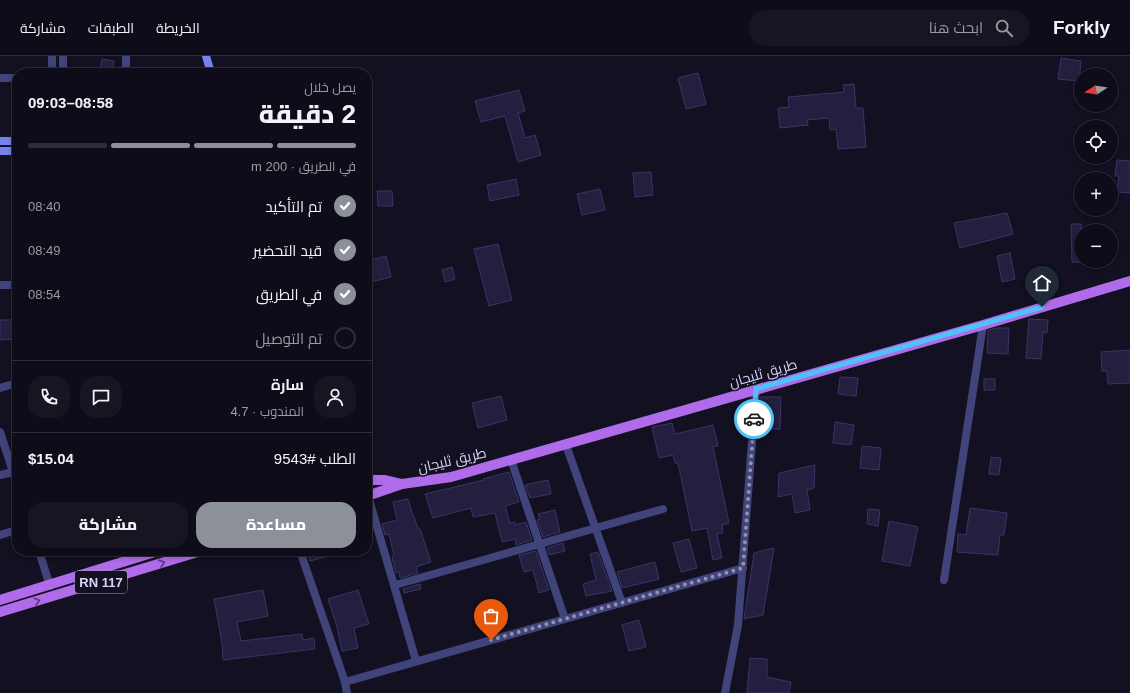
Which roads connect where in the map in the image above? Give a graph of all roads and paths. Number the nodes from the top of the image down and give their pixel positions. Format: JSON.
{"nodes":[{"id":1,"x":52,"y":56,"type":"edge"},
{"id":2,"x":63,"y":56,"type":"edge"},
{"id":3,"x":126,"y":56,"type":"edge"},
{"id":4,"x":206,"y":56,"type":"edge"},
{"id":5,"x":52,"y":68,"type":"edge"},
{"id":6,"x":63,"y":68,"type":"edge"},
{"id":7,"x":126,"y":68,"type":"edge"},
{"id":8,"x":210,"y":68,"type":"edge"},
{"id":9,"x":0,"y":78,"type":"edge"},
{"id":10,"x":12,"y":78,"type":"edge"},
{"id":11,"x":0,"y":141,"type":"edge"},
{"id":12,"x":12,"y":141,"type":"edge"},
{"id":13,"x":0,"y":151,"type":"edge"},
{"id":14,"x":12,"y":151,"type":"edge"},
{"id":15,"x":1130,"y":281,"type":"edge"},
{"id":16,"x":0,"y":285,"type":"edge"},
{"id":17,"x":12,"y":285,"type":"edge"},
{"id":18,"x":983,"y":325,"type":"junction"},
{"id":19,"x":12,"y":384,"type":"edge"},
{"id":20,"x":0,"y":388,"type":"edge"},
{"id":21,"x":756,"y":389,"type":"junction"},
{"id":22,"x":0,"y":432,"type":"edge"},
{"id":23,"x":566,"y":445,"type":"junction"},
{"id":24,"x":511,"y":460,"type":"junction"},
{"id":25,"x":12,"y":469,"type":"edge"},
{"id":26,"x":12,"y":472,"type":"edge"},
{"id":27,"x":0,"y":475,"type":"edge"},
{"id":28,"x":372,"y":480,"type":"edge"},
{"id":29,"x":402,"y":484,"type":"junction"},
{"id":30,"x":372,"y":495,"type":"edge"},
{"id":31,"x":372,"y":509,"type":"edge"},
{"id":32,"x":663,"y":509,"type":"dead end"},
{"id":33,"x":595,"y":528,"type":"junction"},
{"id":34,"x":12,"y":531,"type":"edge"},
{"id":35,"x":0,"y":535,"type":"edge"},
{"id":36,"x":539,"y":545,"type":"junction"},
{"id":37,"x":41,"y":556,"type":"edge"},
{"id":38,"x":143,"y":556,"type":"edge"},
{"id":39,"x":185,"y":556,"type":"edge"},
{"id":40,"x":302,"y":556,"type":"edge"},
{"id":41,"x":743,"y":568,"type":"junction"},
{"id":42,"x":944,"y":580,"type":"dead end"},
{"id":43,"x":395,"y":585,"type":"junction"},
{"id":44,"x":50,"y":586,"type":"junction"},
{"id":45,"x":0,"y":600,"type":"edge"},
{"id":46,"x":622,"y":603,"type":"junction"},
{"id":47,"x":0,"y":612,"type":"edge"},
{"id":48,"x":565,"y":619,"type":"junction"},
{"id":49,"x":416,"y":661,"type":"junction"},
{"id":50,"x":345,"y":682,"type":"junction"},
{"id":51,"x":347,"y":693,"type":"edge"},
{"id":52,"x":725,"y":693,"type":"edge"}],
"edges":[{"from":1,"to":5,"type":"street"},
{"from":2,"to":6,"type":"street"},
{"from":3,"to":7,"type":"street"},
{"from":4,"to":8,"type":"street"},
{"from":9,"to":10,"type":"street"},
{"from":11,"to":12,"type":"street"},
{"from":13,"to":14,"type":"street"},
{"from":15,"to":18,"type":"main road","name":"طريق ثليجان"},
{"from":16,"to":17,"type":"street"},
{"from":18,"to":21,"type":"main road","name":"طريق ثليجان"},
{"from":18,"to":42,"type":"street"},
{"from":19,"to":20,"type":"street"},
{"from":21,"to":23,"type":"main road","name":"طريق ثليجان"},
{"from":21,"to":41,"type":"street"},
{"from":22,"to":25,"type":"street"},
{"from":23,"to":24,"type":"main road","name":"طريق ثليجان"},
{"from":23,"to":33,"type":"street"},
{"from":24,"to":29,"type":"main road","name":"طريق ثليجان"},
{"from":24,"to":36,"type":"street"},
{"from":26,"to":27,"type":"street"},
{"from":28,"to":29,"type":"main road","name":"طريق ثليجان"},
{"from":29,"to":30,"type":"main road","name":"طريق ثليجان"},
{"from":31,"to":43,"type":"street"},
{"from":32,"to":33,"type":"street"},
{"from":33,"to":36,"type":"street"},
{"from":33,"to":46,"type":"street"},
{"from":34,"to":35,"type":"street"},
{"from":36,"to":43,"type":"street"},
{"from":36,"to":48,"type":"street"},
{"from":37,"to":44,"type":"street"},
{"from":38,"to":44,"type":"main road","number":"RN 117"},
{"from":47,"to":39,"type":"main road","number":"RN 117","one_way":true},
{"from":40,"to":50,"type":"street"},
{"from":41,"to":46,"type":"street"},
{"from":41,"to":52,"type":"street"},
{"from":43,"to":49,"type":"street"},
{"from":44,"to":45,"type":"main road","number":"RN 117"},
{"from":46,"to":48,"type":"street"},
{"from":48,"to":49,"type":"street"},
{"from":49,"to":50,"type":"street"},
{"from":50,"to":51,"type":"street"}]}
